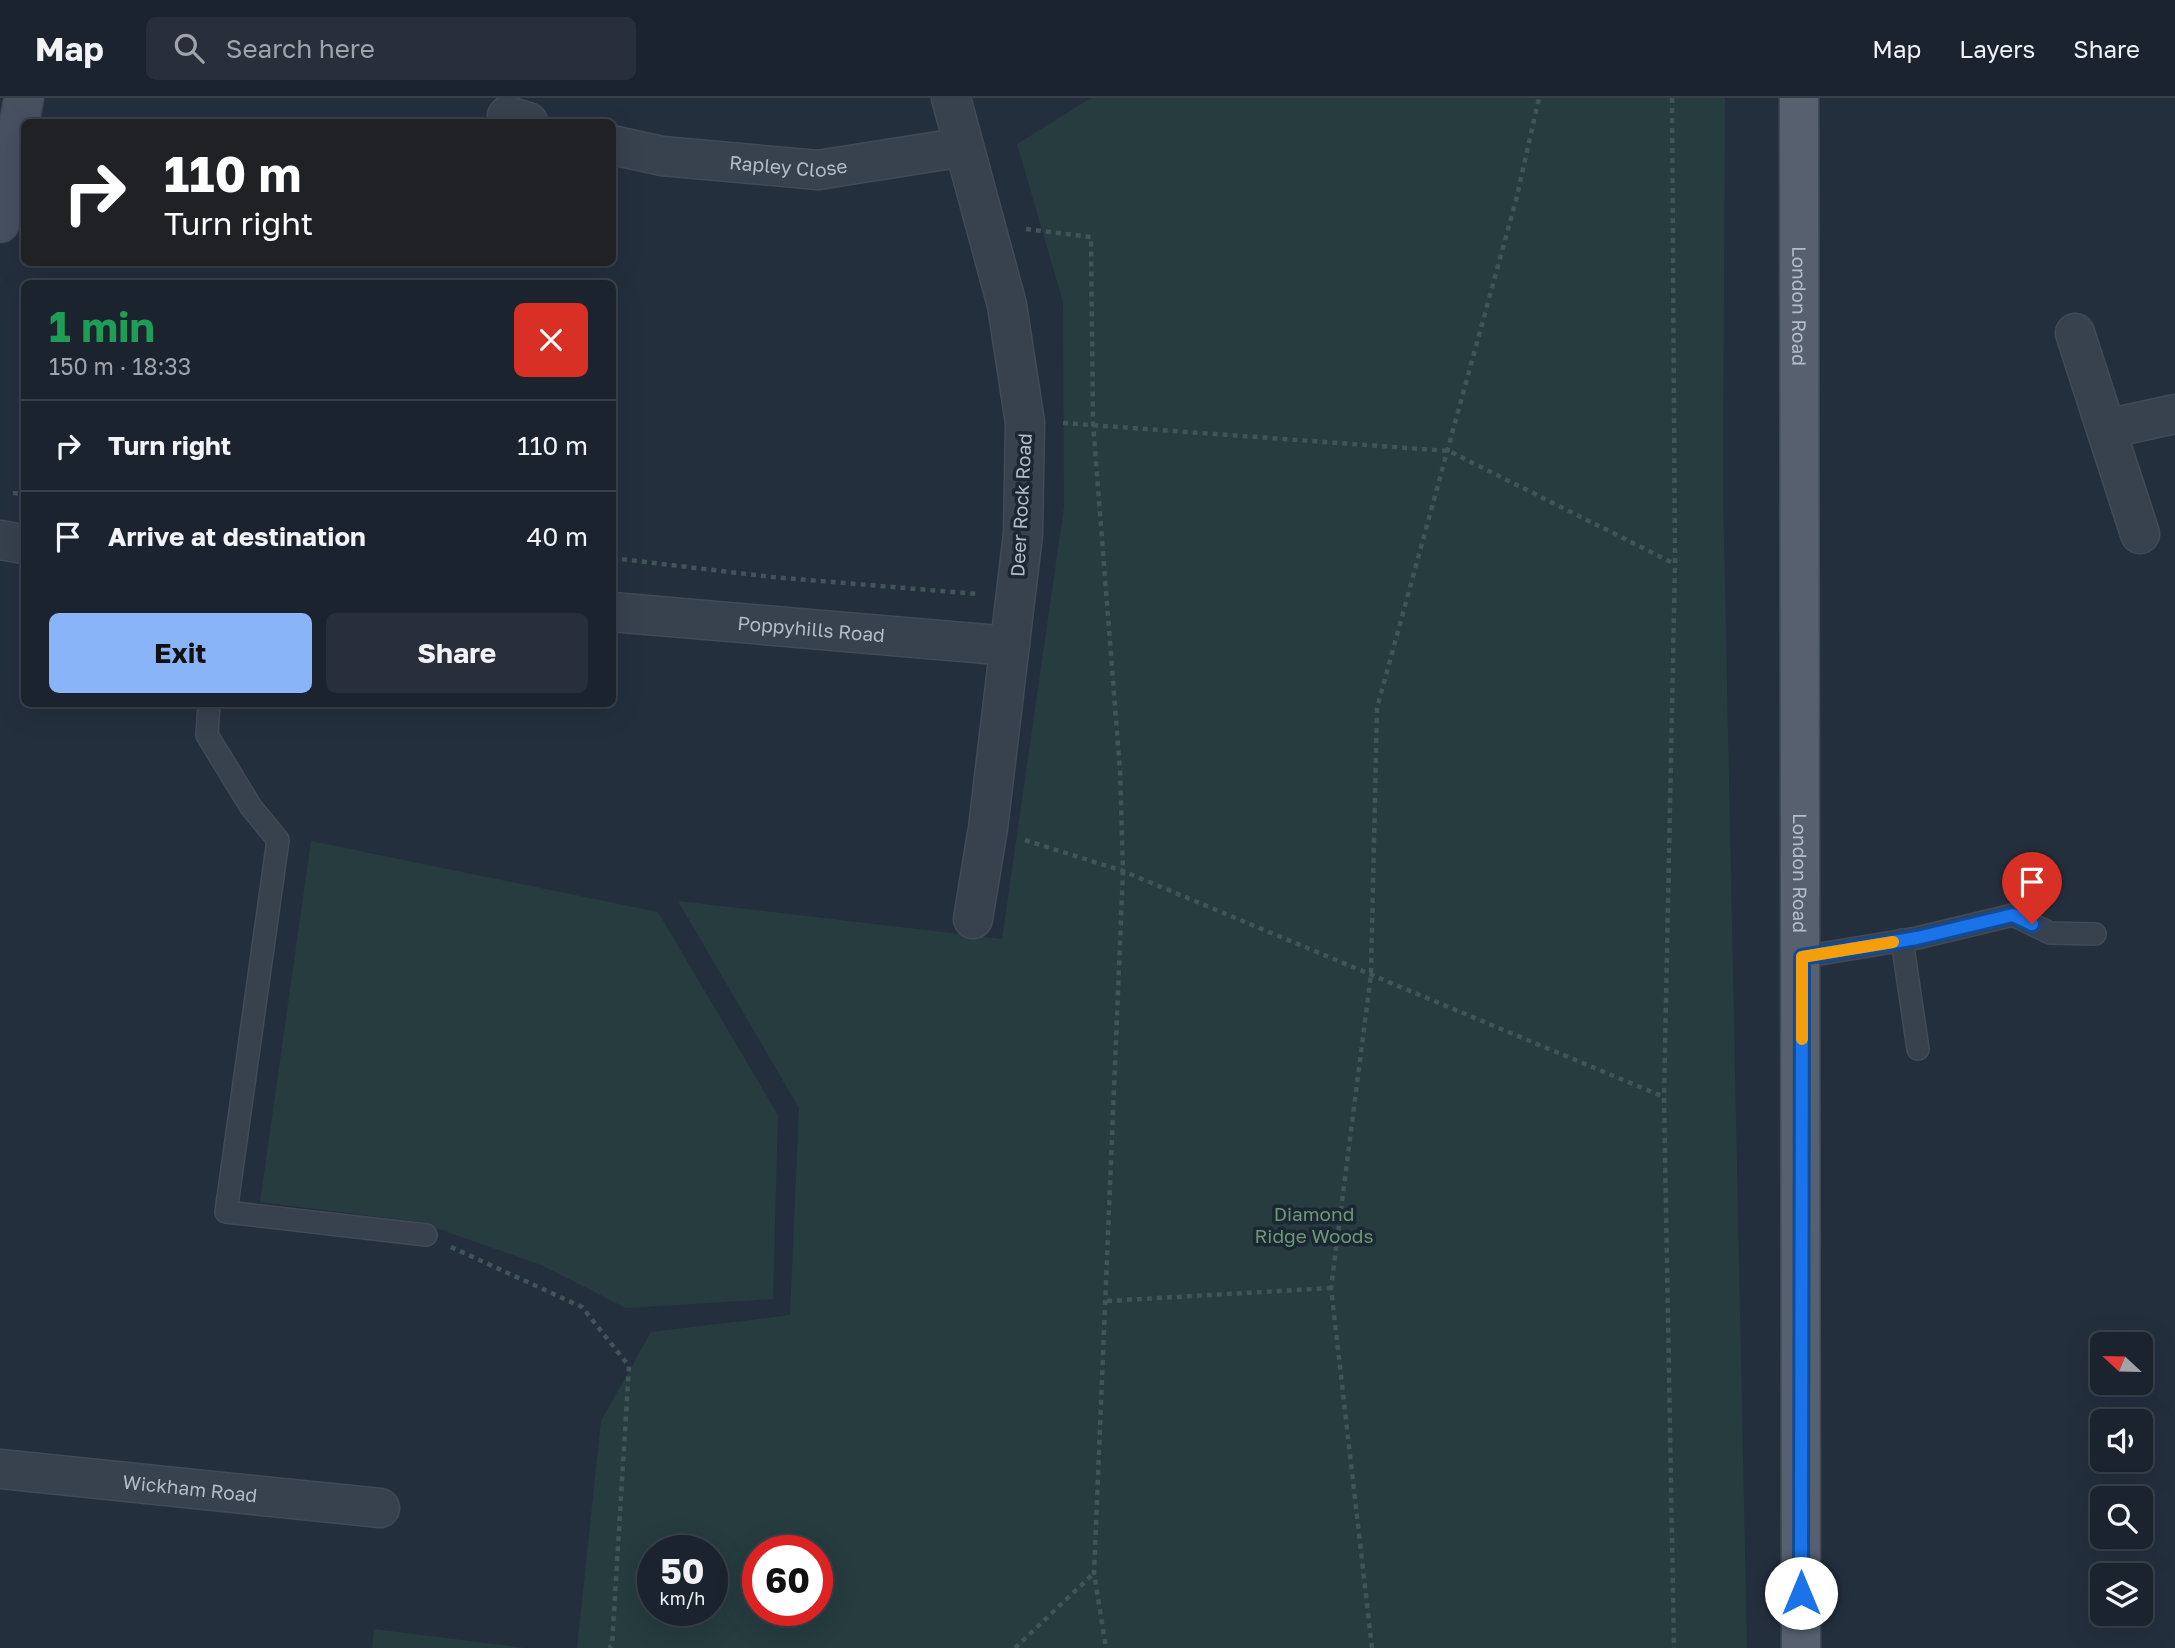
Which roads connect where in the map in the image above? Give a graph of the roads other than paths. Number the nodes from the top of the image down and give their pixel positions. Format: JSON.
{"nodes":[{"id":1,"x":24,"y":98,"type":"edge"},
{"id":2,"x":951,"y":98,"type":"edge"},
{"id":3,"x":1799,"y":98,"type":"edge"},
{"id":4,"x":616,"y":146,"type":"edge"},
{"id":5,"x":964,"y":147,"type":"junction"},
{"id":6,"x":0,"y":223,"type":"edge"},
{"id":7,"x":2075,"y":333,"type":"dead end"},
{"id":8,"x":2175,"y":414,"type":"edge"},
{"id":9,"x":2106,"y":429,"type":"junction"},
{"id":10,"x":2140,"y":534,"type":"dead end"},
{"id":11,"x":0,"y":540,"type":"edge"},
{"id":12,"x":21,"y":544,"type":"edge"},
{"id":13,"x":616,"y":612,"type":"edge"},
{"id":14,"x":1010,"y":646,"type":"junction"},
{"id":15,"x":209,"y":707,"type":"edge"},
{"id":16,"x":973,"y":919,"type":"dead end"},
{"id":17,"x":2095,"y":934,"type":"dead end"},
{"id":18,"x":1902,"y":940,"type":"junction"},
{"id":19,"x":1802,"y":957,"type":"junction"},
{"id":20,"x":1918,"y":1048,"type":"dead end"},
{"id":21,"x":426,"y":1235,"type":"road end"},
{"id":22,"x":0,"y":1469,"type":"edge"},
{"id":23,"x":380,"y":1508,"type":"dead end"},
{"id":24,"x":1801,"y":1648,"type":"edge"}],
"edges":[{"from":1,"to":6,"type":"street"},
{"from":2,"to":5,"type":"street","name":"Deer Rock Road"},
{"from":3,"to":19,"type":"main road","name":"London Road"},
{"from":4,"to":5,"type":"street","name":"Rapley Close"},
{"from":5,"to":14,"type":"street","name":"Deer Rock Road"},
{"from":7,"to":9,"type":"street"},
{"from":8,"to":9,"type":"street"},
{"from":9,"to":10,"type":"street"},
{"from":11,"to":12,"type":"street"},
{"from":13,"to":14,"type":"street","name":"Poppyhills Road"},
{"from":14,"to":16,"type":"street","name":"Deer Rock Road"},
{"from":15,"to":21,"type":"lane"},
{"from":17,"to":18,"type":"lane"},
{"from":18,"to":19,"type":"lane"},
{"from":18,"to":20,"type":"lane"},
{"from":19,"to":24,"type":"main road","name":"London Road"},
{"from":22,"to":23,"type":"street","name":"Wickham Road"}]}
